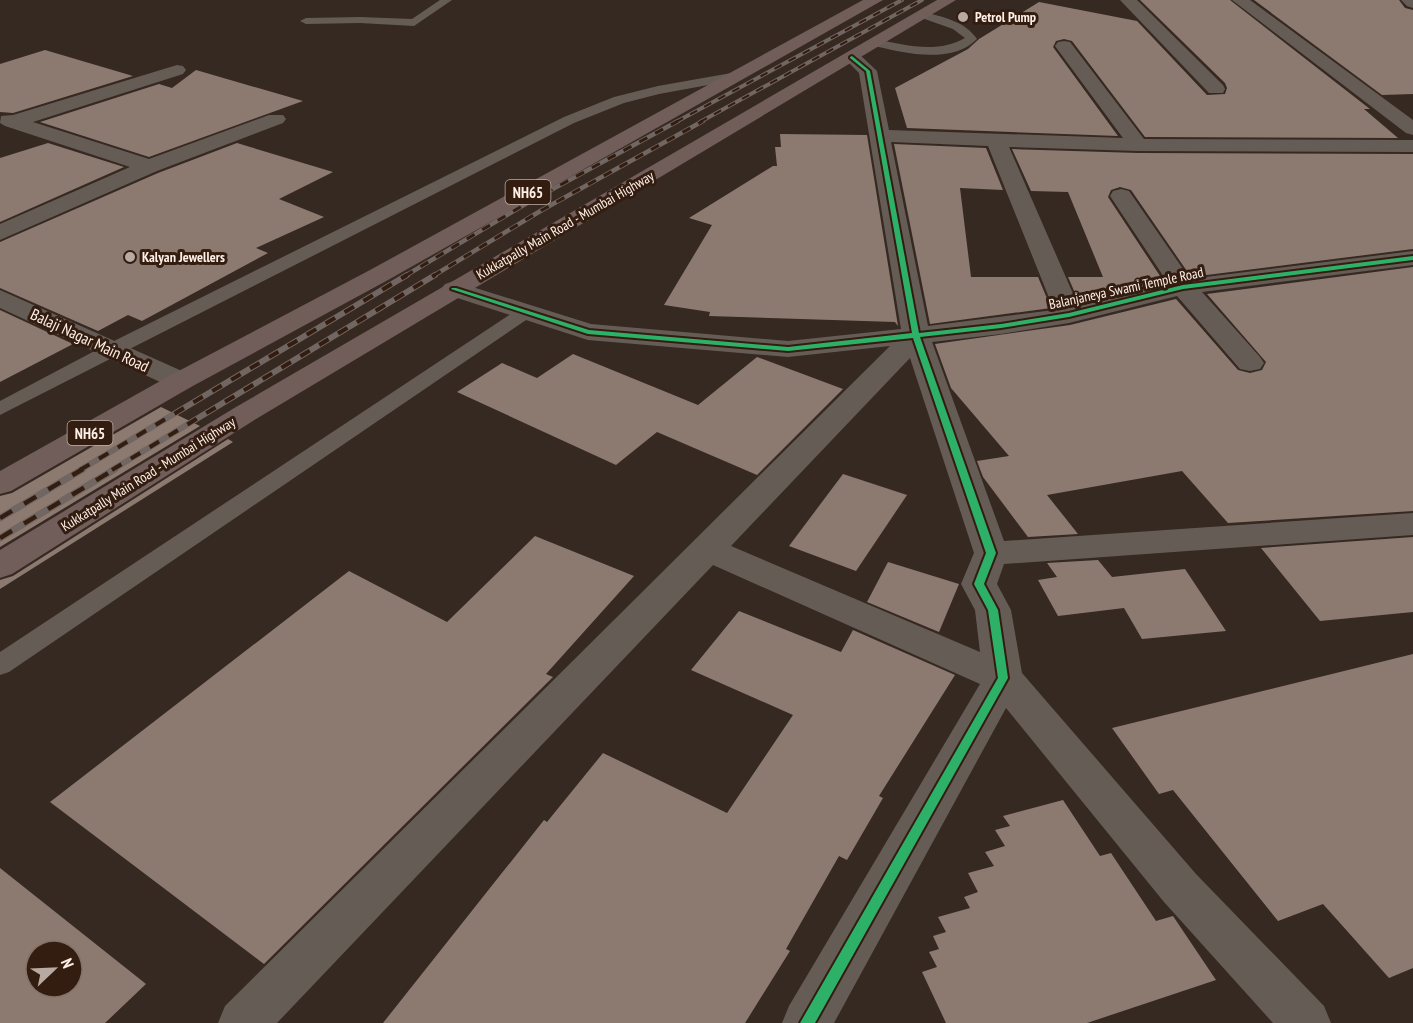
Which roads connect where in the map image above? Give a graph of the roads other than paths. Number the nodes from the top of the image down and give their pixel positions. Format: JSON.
{"nodes":[{"id":1,"x":447,"y":0,"type":"edge"},
{"id":2,"x":875,"y":0,"type":"edge"},
{"id":3,"x":948,"y":0,"type":"edge"},
{"id":4,"x":1128,"y":0,"type":"edge"},
{"id":5,"x":1240,"y":0,"type":"edge"},
{"id":6,"x":1409,"y":0,"type":"edge"},
{"id":7,"x":1413,"y":3,"type":"edge"},
{"id":8,"x":923,"y":15,"type":"junction"},
{"id":9,"x":306,"y":21,"type":"dead end"},
{"id":10,"x":875,"y":43,"type":"junction"},
{"id":11,"x":1064,"y":46,"type":"dead end"},
{"id":12,"x":852,"y":57,"type":"junction"},
{"id":13,"x":177,"y":70,"type":"dead end"},
{"id":14,"x":737,"y":76,"type":"junction"},
{"id":15,"x":1216,"y":89,"type":"dead end"},
{"id":16,"x":276,"y":119,"type":"dead end"},
{"id":17,"x":6,"y":120,"type":"edge"},
{"id":18,"x":1413,"y":129,"type":"edge"},
{"id":19,"x":880,"y":136,"type":"junction"},
{"id":20,"x":997,"y":142,"type":"junction"},
{"id":21,"x":1138,"y":145,"type":"junction"},
{"id":22,"x":1413,"y":146,"type":"edge"},
{"id":23,"x":149,"y":166,"type":"junction"},
{"id":24,"x":1121,"y":196,"type":"dead end"},
{"id":25,"x":0,"y":233,"type":"edge"},
{"id":26,"x":1413,"y":258,"type":"edge"},
{"id":27,"x":1183,"y":287,"type":"junction"},
{"id":28,"x":454,"y":289,"type":"junction"},
{"id":29,"x":0,"y":298,"type":"edge"},
{"id":30,"x":526,"y":312,"type":"junction"},
{"id":31,"x":1069,"y":315,"type":"junction"},
{"id":32,"x":916,"y":336,"type":"junction"},
{"id":33,"x":111,"y":350,"type":"junction"},
{"id":34,"x":1250,"y":363,"type":"dead end"},
{"id":35,"x":181,"y":381,"type":"junction"},
{"id":36,"x":0,"y":410,"type":"edge"},
{"id":37,"x":0,"y":484,"type":"edge"},
{"id":38,"x":1413,"y":524,"type":"edge"},
{"id":39,"x":706,"y":549,"type":"junction"},
{"id":40,"x":990,"y":553,"type":"junction"},
{"id":41,"x":0,"y":566,"type":"edge"},
{"id":42,"x":0,"y":665,"type":"edge"},
{"id":43,"x":1003,"y":678,"type":"junction"},
{"id":44,"x":243,"y":1023,"type":"edge"},
{"id":45,"x":807,"y":1023,"type":"edge"},
{"id":46,"x":1306,"y":1023,"type":"edge"}],
"edges":[{"from":1,"to":9,"type":"lane"},
{"from":2,"to":14,"type":"highway","number":"NH65"},
{"from":3,"to":8,"type":"highway","name":"Kukkatpally Main Road - Mumbai Highway"},
{"from":4,"to":15,"type":"street"},
{"from":5,"to":18,"type":"street"},
{"from":6,"to":7,"type":"street"},
{"from":8,"to":10,"type":"highway","name":"Kukkatpally Main Road - Mumbai Highway"},
{"from":8,"to":10,"type":"lane"},
{"from":10,"to":12,"type":"highway","name":"Kukkatpally Main Road - Mumbai Highway"},
{"from":11,"to":21,"type":"street"},
{"from":12,"to":19,"type":"street"},
{"from":12,"to":28,"type":"highway","name":"Kukkatpally Main Road - Mumbai Highway"},
{"from":13,"to":17,"type":"street"},
{"from":14,"to":33,"type":"lane"},
{"from":14,"to":35,"type":"highway","number":"NH65"},
{"from":16,"to":23,"type":"street"},
{"from":17,"to":23,"type":"street"},
{"from":19,"to":20,"type":"street"},
{"from":19,"to":32,"type":"street"},
{"from":20,"to":21,"type":"street"},
{"from":20,"to":31,"type":"street"},
{"from":21,"to":22,"type":"street"},
{"from":23,"to":25,"type":"street"},
{"from":24,"to":27,"type":"street"},
{"from":26,"to":27,"type":"street","name":"Balanjaneya Swami Temple Road"},
{"from":27,"to":31,"type":"street","name":"Balanjaneya Swami Temple Road"},
{"from":27,"to":34,"type":"street"},
{"from":28,"to":30,"type":"street","name":"Balanjaneya Swami Temple Road"},
{"from":28,"to":41,"type":"highway","name":"Kukkatpally Main Road - Mumbai Highway"},
{"from":29,"to":33,"type":"street","name":"Balaji Nagar Main Road"},
{"from":30,"to":32,"type":"street","name":"Balanjaneya Swami Temple Road"},
{"from":30,"to":42,"type":"lane"},
{"from":31,"to":32,"type":"street","name":"Balanjaneya Swami Temple Road"},
{"from":32,"to":39,"type":"street"},
{"from":32,"to":40,"type":"street"},
{"from":33,"to":35,"type":"street","name":"Balaji Nagar Main Road"},
{"from":33,"to":36,"type":"lane"},
{"from":35,"to":37,"type":"highway","number":"NH65"},
{"from":38,"to":40,"type":"street"},
{"from":39,"to":43,"type":"street"},
{"from":39,"to":44,"type":"street"},
{"from":40,"to":43,"type":"street"},
{"from":43,"to":45,"type":"street"},
{"from":43,"to":46,"type":"street"}]}
